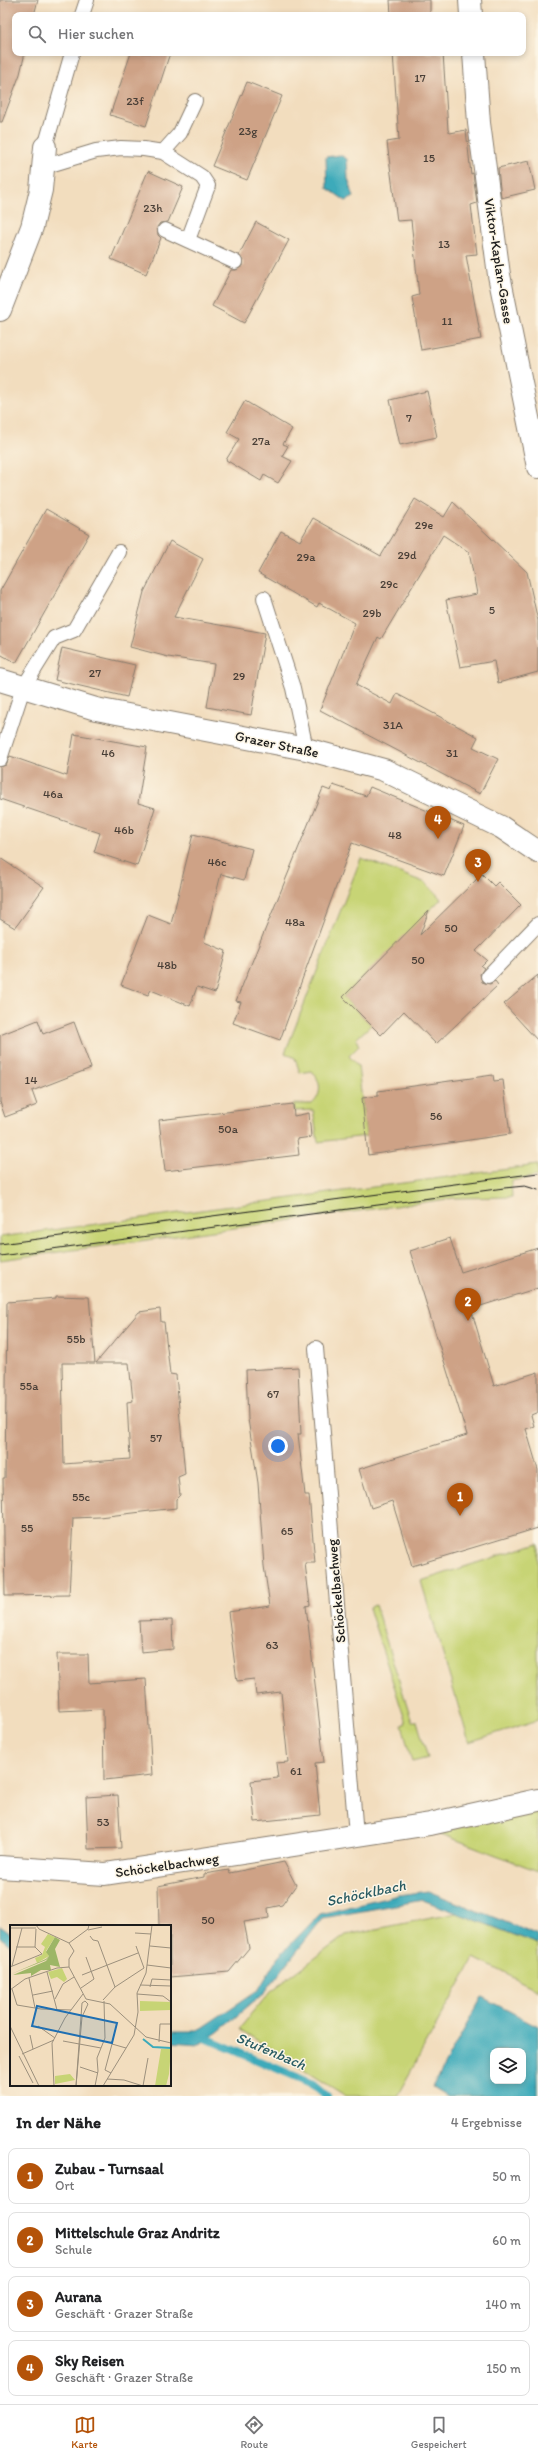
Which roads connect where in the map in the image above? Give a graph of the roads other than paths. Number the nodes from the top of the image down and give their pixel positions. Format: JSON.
{"nodes":[{"id":1,"x":87,"y":0,"type":"edge"},
{"id":2,"x":470,"y":0,"type":"edge"},
{"id":3,"x":83,"y":12,"type":"edge"},
{"id":4,"x":471,"y":12,"type":"edge"},
{"id":5,"x":71,"y":56,"type":"edge"},
{"id":6,"x":474,"y":56,"type":"edge"},
{"id":7,"x":195,"y":102,"type":"dead end"},
{"id":8,"x":163,"y":152,"type":"junction"},
{"id":9,"x":44,"y":157,"type":"junction"},
{"id":10,"x":165,"y":230,"type":"dead end"},
{"id":11,"x":188,"y":240,"type":"junction"},
{"id":12,"x":235,"y":262,"type":"dead end"},
{"id":13,"x":0,"y":310,"type":"edge"},
{"id":14,"x":538,"y":467,"type":"edge"},
{"id":15,"x":119,"y":552,"type":"dead end"},
{"id":16,"x":264,"y":598,"type":"dead end"},
{"id":17,"x":0,"y":680,"type":"edge"},
{"id":18,"x":23,"y":688,"type":"junction"},
{"id":19,"x":5,"y":729,"type":"edge"},
{"id":20,"x":306,"y":749,"type":"junction"},
{"id":21,"x":0,"y":759,"type":"edge"},
{"id":22,"x":538,"y":852,"type":"edge"},
{"id":23,"x":538,"y":924,"type":"edge"},
{"id":24,"x":488,"y":976,"type":"dead end"},
{"id":25,"x":316,"y":1348,"type":"dead end"},
{"id":26,"x":538,"y":1800,"type":"edge"},
{"id":27,"x":356,"y":1835,"type":"junction"},
{"id":28,"x":0,"y":1867,"type":"edge"}],
"edges":[{"from":1,"to":3,"type":"lane"},
{"from":2,"to":4,"type":"street"},
{"from":5,"to":9,"type":"lane"},
{"from":6,"to":14,"type":"street","name":"Viktor-Kaplan-Gasse"},
{"from":7,"to":8,"type":"lane"},
{"from":8,"to":9,"type":"lane"},
{"from":8,"to":11,"type":"lane"},
{"from":9,"to":13,"type":"street"},
{"from":10,"to":11,"type":"lane"},
{"from":11,"to":12,"type":"lane"},
{"from":15,"to":18,"type":"lane"},
{"from":16,"to":20,"type":"lane"},
{"from":17,"to":18,"type":"street","name":"Grazer Straße"},
{"from":18,"to":19,"type":"lane"},
{"from":18,"to":20,"type":"street","name":"Grazer Straße"},
{"from":19,"to":21,"type":"lane"},
{"from":20,"to":22,"type":"street","name":"Grazer Straße"},
{"from":23,"to":24,"type":"lane"},
{"from":25,"to":27,"type":"lane","name":"Schöckelbachweg"},
{"from":26,"to":27,"type":"street","name":"Schöckelbachweg"},
{"from":27,"to":28,"type":"street","name":"Schöckelbachweg"}]}
